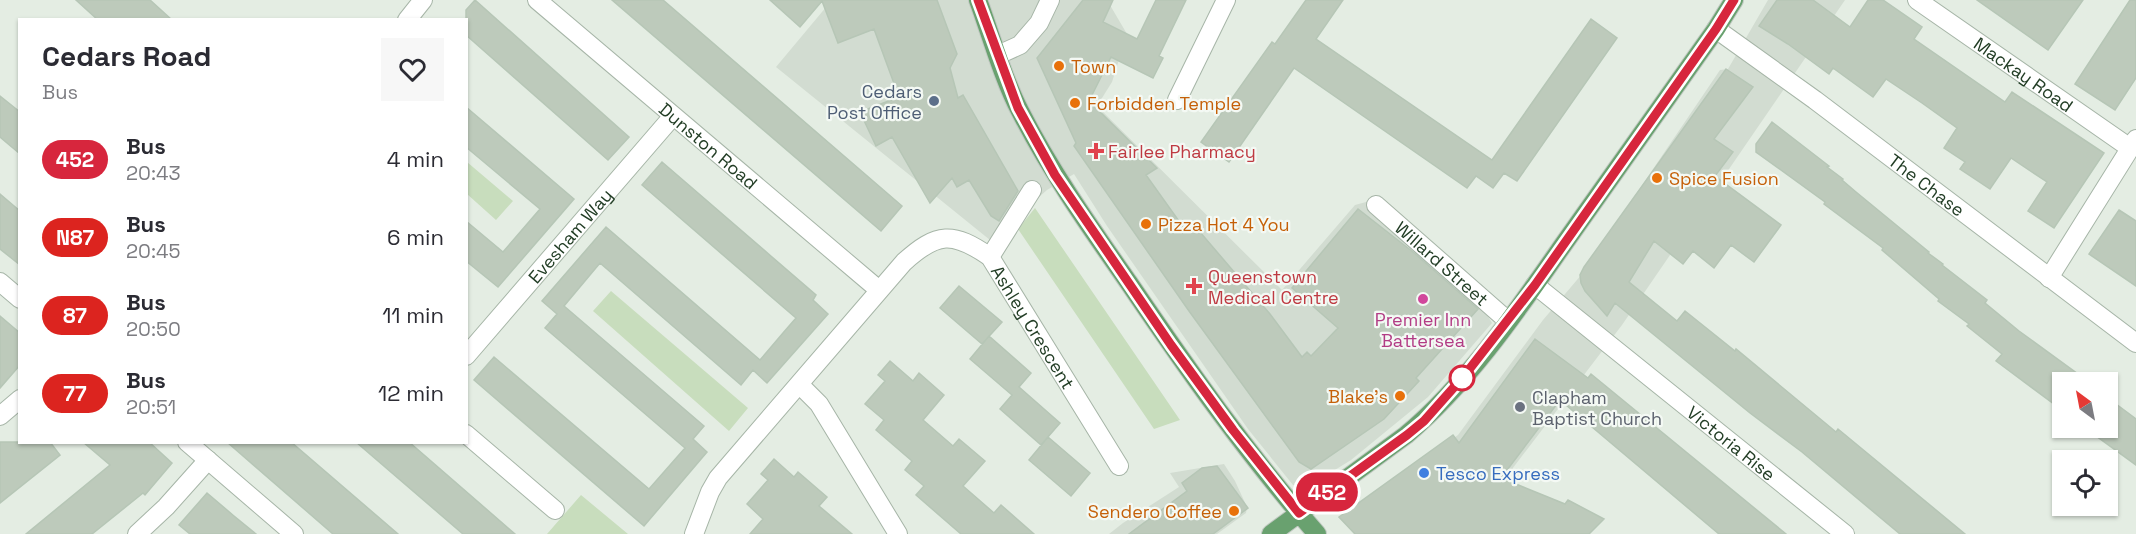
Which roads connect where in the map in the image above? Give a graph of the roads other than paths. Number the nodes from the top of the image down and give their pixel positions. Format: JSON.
{"nodes":[{"id":1,"x":423,"y":0,"type":"edge"},
{"id":2,"x":537,"y":0,"type":"edge"},
{"id":3,"x":978,"y":0,"type":"edge"},
{"id":4,"x":1050,"y":0,"type":"edge"},
{"id":5,"x":1226,"y":0,"type":"edge"},
{"id":6,"x":1734,"y":0,"type":"edge"},
{"id":7,"x":1917,"y":0,"type":"edge"},
{"id":8,"x":409,"y":18,"type":"edge"},
{"id":9,"x":1716,"y":29,"type":"junction"},
{"id":10,"x":998,"y":55,"type":"junction"},
{"id":11,"x":1177,"y":100,"type":"dead end"},
{"id":12,"x":673,"y":117,"type":"junction"},
{"id":13,"x":2133,"y":143,"type":"edge"},
{"id":14,"x":1032,"y":190,"type":"dead end"},
{"id":15,"x":1376,"y":205,"type":"dead end"},
{"id":16,"x":990,"y":257,"type":"junction"},
{"id":17,"x":2049,"y":278,"type":"junction"},
{"id":18,"x":0,"y":282,"type":"edge"},
{"id":19,"x":1535,"y":285,"type":"junction"},
{"id":20,"x":879,"y":290,"type":"junction"},
{"id":21,"x":18,"y":297,"type":"edge"},
{"id":22,"x":1508,"y":321,"type":"junction"},
{"id":23,"x":2136,"y":343,"type":"edge"},
{"id":24,"x":468,"y":354,"type":"edge"},
{"id":25,"x":800,"y":385,"type":"junction"},
{"id":26,"x":18,"y":401,"type":"edge"},
{"id":27,"x":0,"y":416,"type":"edge"},
{"id":28,"x":468,"y":436,"type":"edge"},
{"id":29,"x":189,"y":444,"type":"edge"},
{"id":30,"x":207,"y":460,"type":"junction"},
{"id":31,"x":1119,"y":466,"type":"dead end"},
{"id":32,"x":555,"y":510,"type":"dead end"},
{"id":33,"x":1299,"y":513,"type":"junction"},
{"id":34,"x":137,"y":534,"type":"edge"},
{"id":35,"x":294,"y":534,"type":"edge"},
{"id":36,"x":694,"y":534,"type":"edge"},
{"id":37,"x":898,"y":534,"type":"edge"},
{"id":38,"x":1271,"y":534,"type":"edge"},
{"id":39,"x":1317,"y":534,"type":"edge"},
{"id":40,"x":1845,"y":534,"type":"edge"}],
"edges":[{"from":1,"to":8,"type":"street"},
{"from":2,"to":12,"type":"street","name":"Dunston Road"},
{"from":3,"to":10,"type":"main road"},
{"from":4,"to":10,"type":"street"},
{"from":5,"to":11,"type":"street"},
{"from":6,"to":9,"type":"main road"},
{"from":7,"to":13,"type":"street","name":"Mackay Road"},
{"from":9,"to":17,"type":"street","name":"The Chase"},
{"from":9,"to":19,"type":"main road"},
{"from":10,"to":33,"type":"main road"},
{"from":12,"to":20,"type":"street","name":"Dunston Road"},
{"from":12,"to":24,"type":"street","name":"Evesham Way"},
{"from":13,"to":17,"type":"street"},
{"from":14,"to":16,"type":"street"},
{"from":15,"to":22,"type":"street","name":"Willard Street"},
{"from":16,"to":20,"type":"street","name":"Ashley Crescent"},
{"from":16,"to":31,"type":"street","name":"Ashley Crescent"},
{"from":17,"to":23,"type":"street","name":"The Chase"},
{"from":18,"to":21,"type":"street"},
{"from":19,"to":22,"type":"main road"},
{"from":19,"to":40,"type":"street","name":"Victoria Rise"},
{"from":20,"to":25,"type":"street","name":"Ashley Crescent"},
{"from":22,"to":33,"type":"main road"},
{"from":25,"to":36,"type":"street","name":"Ashley Crescent"},
{"from":25,"to":37,"type":"street"},
{"from":26,"to":27,"type":"street"},
{"from":28,"to":32,"type":"street"},
{"from":29,"to":30,"type":"street"},
{"from":30,"to":34,"type":"street"},
{"from":30,"to":35,"type":"street"},
{"from":33,"to":38,"type":"main road"},
{"from":33,"to":39,"type":"main road"}]}
